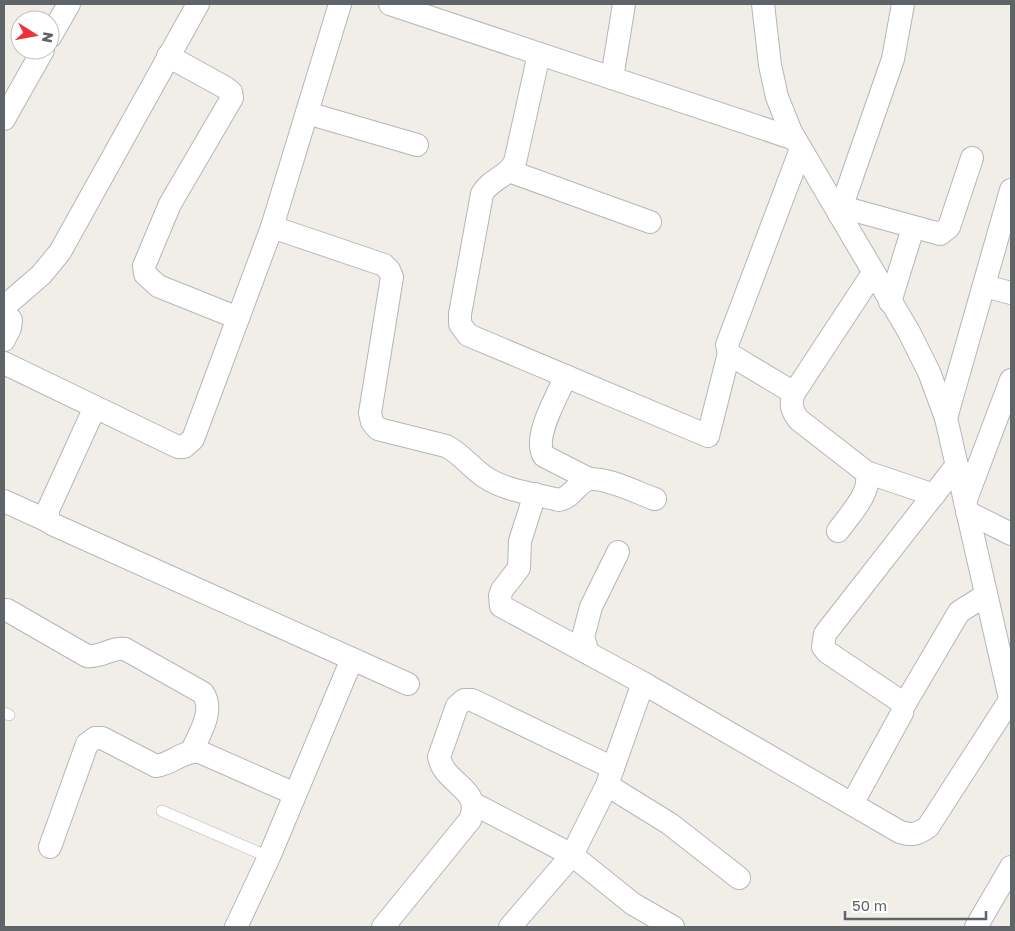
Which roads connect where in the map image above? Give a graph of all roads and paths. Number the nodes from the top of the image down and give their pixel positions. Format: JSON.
{"nodes":[{"id":1,"x":68,"y":4,"type":"edge"},
{"id":2,"x":198,"y":4,"type":"edge"},
{"id":3,"x":340,"y":4,"type":"edge"},
{"id":4,"x":390,"y":4,"type":"edge"},
{"id":5,"x":624,"y":4,"type":"edge"},
{"id":6,"x":764,"y":4,"type":"edge"},
{"id":7,"x":903,"y":4,"type":"edge"},
{"id":8,"x":60,"y":19,"type":"edge"},
{"id":9,"x":539,"y":54,"type":"junction"},
{"id":10,"x":168,"y":56,"type":"junction"},
{"id":11,"x":37,"y":60,"type":"edge"},
{"id":12,"x":612,"y":78,"type":"junction"},
{"id":13,"x":307,"y":113,"type":"junction"},
{"id":14,"x":4,"y":119,"type":"edge"},
{"id":15,"x":798,"y":144,"type":"junction"},
{"id":16,"x":416,"y":145,"type":"dead end"},
{"id":17,"x":972,"y":158,"type":"dead end"},
{"id":18,"x":509,"y":171,"type":"junction"},
{"id":19,"x":1011,"y":190,"type":"edge"},
{"id":20,"x":840,"y":210,"type":"junction"},
{"id":21,"x":650,"y":222,"type":"dead end"},
{"id":22,"x":272,"y":227,"type":"junction"},
{"id":23,"x":913,"y":228,"type":"junction"},
{"id":24,"x":873,"y":273,"type":"junction"},
{"id":25,"x":984,"y":286,"type":"junction"},
{"id":26,"x":1011,"y":293,"type":"edge"},
{"id":27,"x":890,"y":302,"type":"junction"},
{"id":28,"x":4,"y":307,"type":"edge"},
{"id":29,"x":4,"y":312,"type":"edge"},
{"id":30,"x":238,"y":318,"type":"junction"},
{"id":31,"x":4,"y":340,"type":"edge"},
{"id":32,"x":729,"y":353,"type":"junction"},
{"id":33,"x":4,"y":363,"type":"edge"},
{"id":34,"x":566,"y":376,"type":"junction"},
{"id":35,"x":1009,"y":390,"type":"edge"},
{"id":36,"x":794,"y":392,"type":"junction"},
{"id":37,"x":95,"y":407,"type":"junction"},
{"id":38,"x":946,"y":418,"type":"junction"},
{"id":39,"x":957,"y":466,"type":"junction"},
{"id":40,"x":866,"y":472,"type":"junction"},
{"id":41,"x":589,"y":480,"type":"junction"},
{"id":42,"x":535,"y":494,"type":"junction"},
{"id":43,"x":934,"y":495,"type":"junction"},
{"id":44,"x":655,"y":499,"type":"dead end"},
{"id":45,"x":4,"y":501,"type":"edge"},
{"id":46,"x":966,"y":507,"type":"junction"},
{"id":47,"x":48,"y":521,"type":"junction"},
{"id":48,"x":838,"y":531,"type":"dead end"},
{"id":49,"x":1011,"y":534,"type":"edge"},
{"id":50,"x":618,"y":552,"type":"dead end"},
{"id":51,"x":986,"y":594,"type":"junction"},
{"id":52,"x":7,"y":610,"type":"dead end"},
{"id":53,"x":588,"y":653,"type":"junction"},
{"id":54,"x":352,"y":659,"type":"junction"},
{"id":55,"x":643,"y":683,"type":"junction"},
{"id":56,"x":408,"y":684,"type":"dead end"},
{"id":57,"x":1011,"y":701,"type":"edge"},
{"id":58,"x":903,"y":707,"type":"junction"},
{"id":59,"x":192,"y":751,"type":"junction"},
{"id":60,"x":610,"y":777,"type":"junction"},
{"id":61,"x":295,"y":794,"type":"junction"},
{"id":62,"x":474,"y":804,"type":"junction"},
{"id":63,"x":852,"y":804,"type":"junction"},
{"id":64,"x":162,"y":810,"type":"dead end"},
{"id":65,"x":50,"y":847,"type":"dead end"},
{"id":66,"x":572,"y":854,"type":"junction"},
{"id":67,"x":269,"y":857,"type":"junction"},
{"id":68,"x":1011,"y":868,"type":"edge"},
{"id":69,"x":739,"y":878,"type":"dead end"},
{"id":70,"x":236,"y":927,"type":"edge"},
{"id":71,"x":383,"y":927,"type":"edge"},
{"id":72,"x":510,"y":927,"type":"edge"},
{"id":73,"x":673,"y":927,"type":"edge"},
{"id":74,"x":976,"y":927,"type":"edge"}],
"edges":[{"from":1,"to":8,"type":"street"},
{"from":2,"to":10,"type":"street"},
{"from":3,"to":13,"type":"street"},
{"from":4,"to":9,"type":"street"},
{"from":5,"to":12,"type":"street"},
{"from":6,"to":15,"type":"street"},
{"from":7,"to":20,"type":"street"},
{"from":9,"to":12,"type":"street"},
{"from":9,"to":18,"type":"street"},
{"from":10,"to":28,"type":"street"},
{"from":10,"to":30,"type":"street"},
{"from":11,"to":14,"type":"street"},
{"from":12,"to":15,"type":"street"},
{"from":13,"to":16,"type":"street"},
{"from":13,"to":22,"type":"street"},
{"from":15,"to":20,"type":"street"},
{"from":15,"to":32,"type":"street"},
{"from":17,"to":23,"type":"street"},
{"from":18,"to":21,"type":"street"},
{"from":18,"to":34,"type":"street"},
{"from":19,"to":25,"type":"street"},
{"from":20,"to":23,"type":"street"},
{"from":20,"to":24,"type":"street"},
{"from":22,"to":30,"type":"street"},
{"from":22,"to":42,"type":"street"},
{"from":23,"to":27,"type":"street"},
{"from":24,"to":27,"type":"street"},
{"from":24,"to":36,"type":"street"},
{"from":25,"to":26,"type":"street"},
{"from":25,"to":38,"type":"street"},
{"from":27,"to":38,"type":"street"},
{"from":29,"to":31,"type":"street"},
{"from":30,"to":37,"type":"street"},
{"from":32,"to":34,"type":"street"},
{"from":32,"to":36,"type":"street"},
{"from":33,"to":37,"type":"street"},
{"from":34,"to":41,"type":"street"},
{"from":35,"to":46,"type":"street"},
{"from":36,"to":40,"type":"street"},
{"from":37,"to":47,"type":"street"},
{"from":38,"to":39,"type":"street"},
{"from":39,"to":43,"type":"street"},
{"from":39,"to":46,"type":"street"},
{"from":40,"to":43,"type":"street"},
{"from":40,"to":48,"type":"street"},
{"from":41,"to":42,"type":"street"},
{"from":41,"to":44,"type":"street"},
{"from":42,"to":53,"type":"street"},
{"from":43,"to":58,"type":"street"},
{"from":45,"to":47,"type":"street"},
{"from":46,"to":49,"type":"street"},
{"from":46,"to":51,"type":"street"},
{"from":47,"to":54,"type":"street"},
{"from":50,"to":53,"type":"street"},
{"from":51,"to":57,"type":"street"},
{"from":51,"to":58,"type":"street"},
{"from":52,"to":59,"type":"street"},
{"from":53,"to":55,"type":"street"},
{"from":54,"to":56,"type":"street"},
{"from":54,"to":61,"type":"street"},
{"from":55,"to":60,"type":"street"},
{"from":55,"to":63,"type":"street"},
{"from":57,"to":63,"type":"street"},
{"from":58,"to":63,"type":"street"},
{"from":59,"to":61,"type":"street"},
{"from":59,"to":65,"type":"street"},
{"from":60,"to":62,"type":"street"},
{"from":60,"to":66,"type":"street"},
{"from":60,"to":69,"type":"street"},
{"from":61,"to":67,"type":"street"},
{"from":62,"to":66,"type":"street"},
{"from":62,"to":71,"type":"street"},
{"from":64,"to":67,"type":"lane"},
{"from":66,"to":72,"type":"street"},
{"from":66,"to":73,"type":"street"},
{"from":67,"to":70,"type":"street"},
{"from":68,"to":74,"type":"street"}]}
